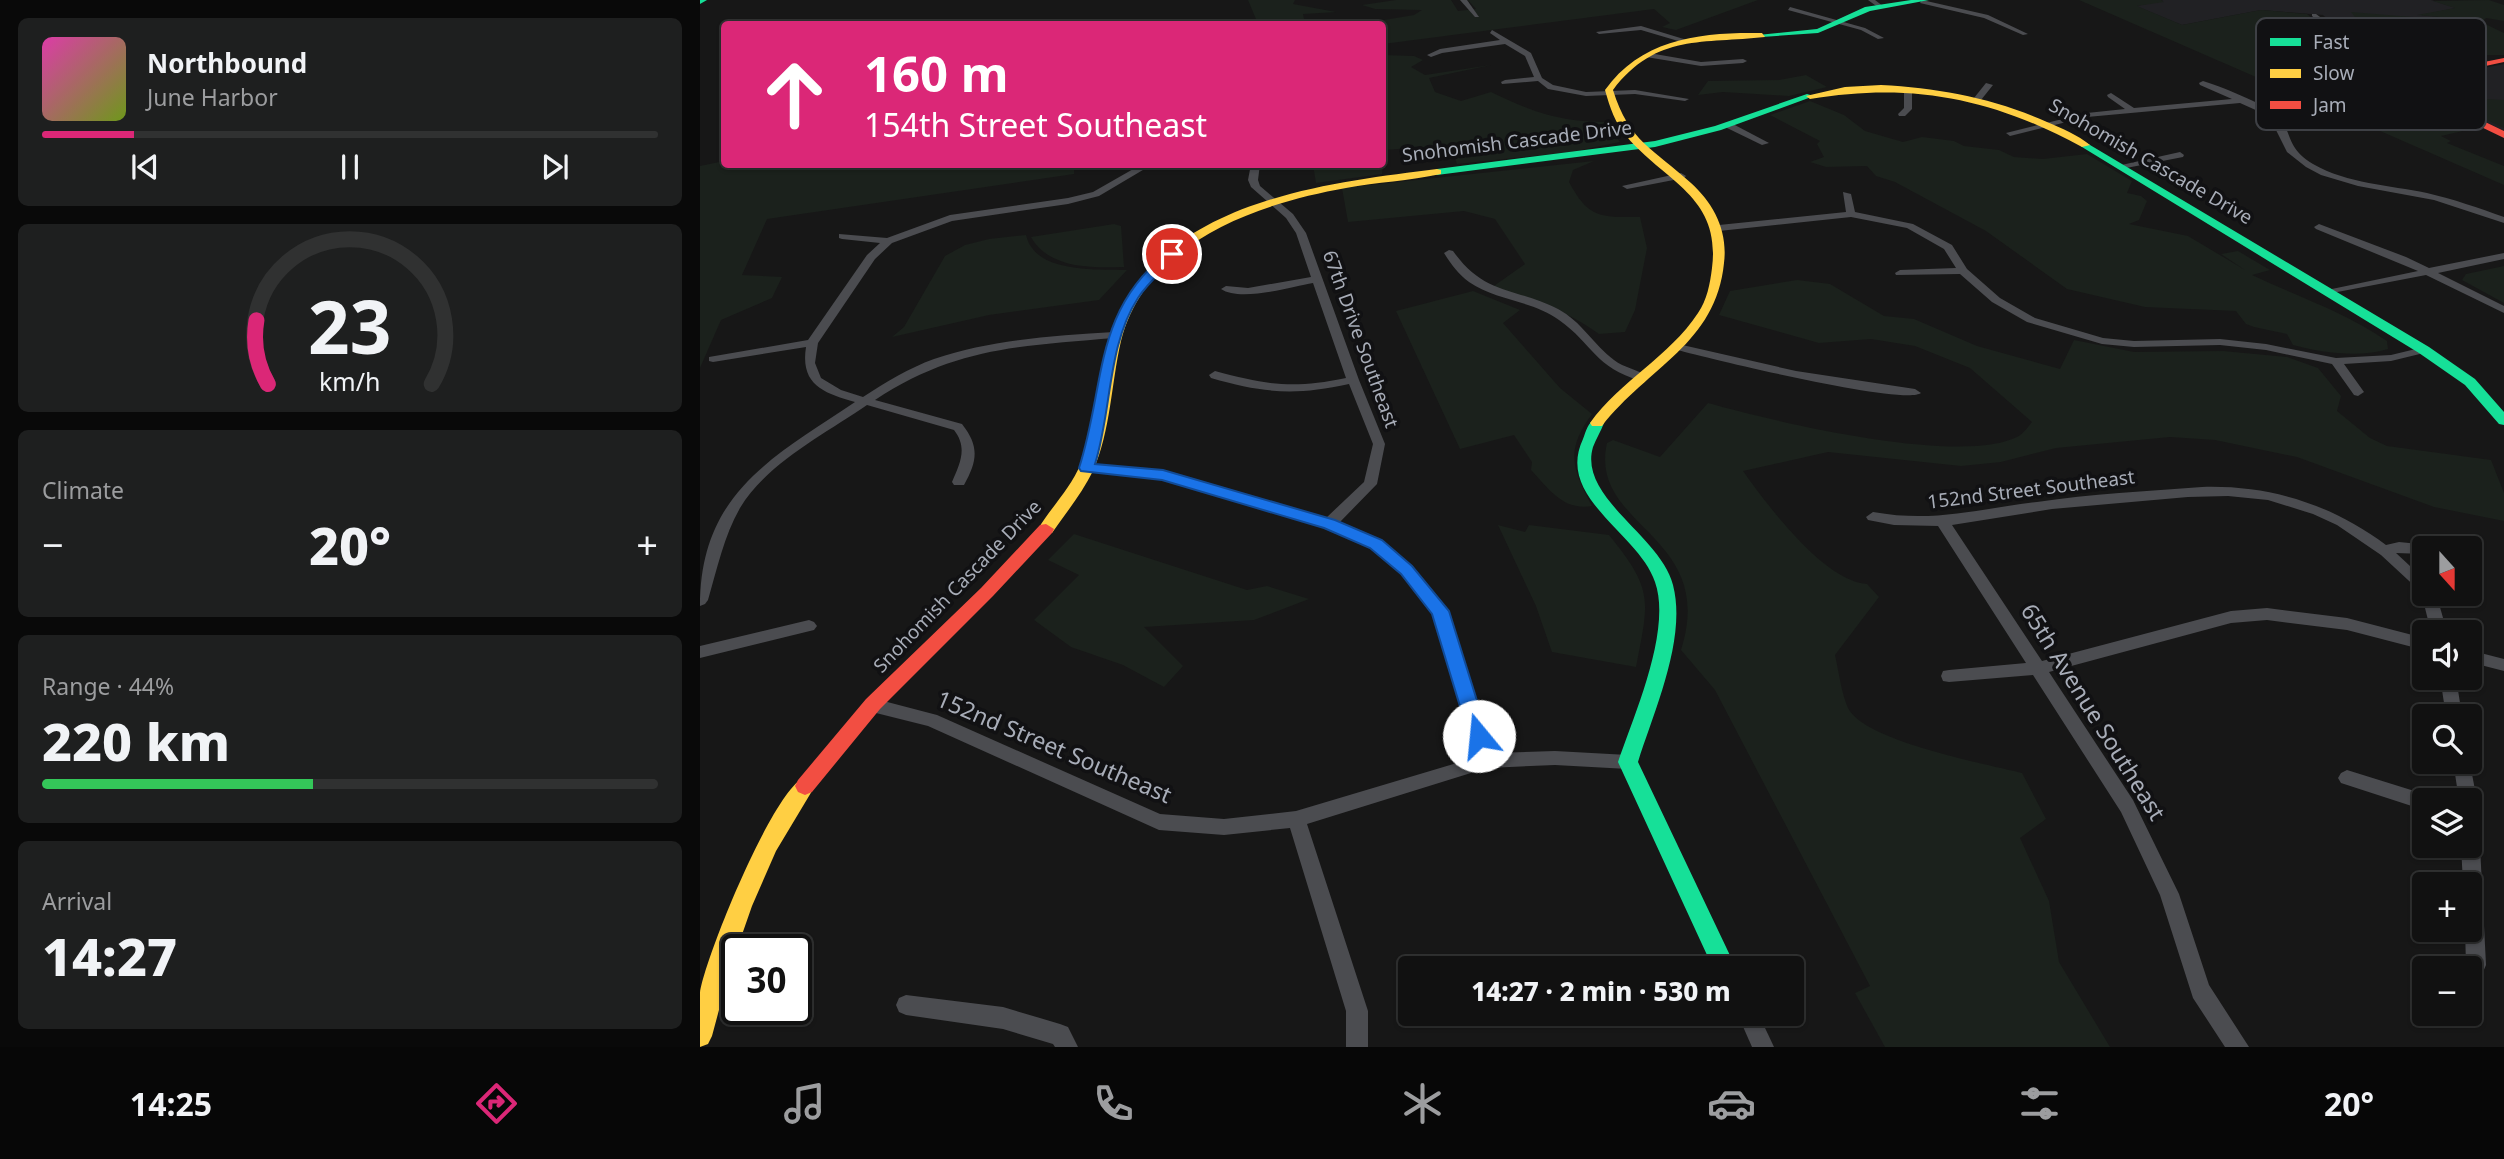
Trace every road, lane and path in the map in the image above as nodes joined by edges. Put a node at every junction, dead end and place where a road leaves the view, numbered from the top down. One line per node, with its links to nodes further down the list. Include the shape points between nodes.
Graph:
1 (1463, 0): 6 (street)
2 (1923, 1): 3 (street); 11 (street, via 1986,16)
3 (1876, 3): 8 (street)
4 (1790, 9): 8 (street)
5 (2314, 15): 7 (street)
6 (1477, 16)
7 (2318, 18)
8 (1842, 23): 12 (street); 13 (street, via 1812,33 1733,34)
9 (1492, 32): 14 (street)
10 (1599, 32): 13 (street, via 1641,28)
11 (2025, 34)
12 (1880, 38)
13 (1685, 41): 16 (street)
14 (1503, 42): 15 (street); 20 (street, via 1528,55)
15 (1431, 55)
16 (1649, 55): 18 (street, via 1701,64); 25 (street, via 1620,72)
17 (2504, 60): 19 (street)
18 (1743, 61)
19 (2486, 64)
20 (1539, 79): 21 (street); 25 (street, via 1566,92)
21 (1505, 82)
22 (2203, 83): 29 (street)
23 (1989, 85): 27 (street)
24 (1908, 89): 27 (street, Snohomish Cascade Drive); 32 (street, via 1908,109); 34 (street, Snohomish Cascade Drive, via 1817,94)
25 (1607, 93): 28 (street); 40 (street, via 1614,118)
26 (2111, 95): 31 (street)
27 (1978, 98): 33 (street, Snohomish Cascade Drive)
28 (1685, 99)
29 (2245, 100): 30 (street); 31 (street)
30 (2256, 105)
31 (2132, 110): 33 (street)
32 (1902, 114)
33 (2050, 124): 37 (street); 42 (street, Snohomish Cascade Drive)
34 (1728, 125): 39 (street); 40 (street, Snohomish Cascade Drive)
35 (2486, 126): 38 (street)
36 (2282, 130): 50 (street, via 2293,154 2326,172 2456,203)
37 (2010, 133)
38 (2504, 135)
39 (1765, 143)
40 (1645, 146): 45 (street); 48 (street, Snohomish Cascade Drive, via 1348,183)
41 (2180, 155): 42 (street)
42 (2121, 166): 62 (street, Snohomish Cascade Drive)
43 (1142, 168): 54 (street, via 1096,194 950,218)
44 (1256, 168): 48 (street, 67th Drive Southeast, via 1256,187)
45 (1681, 176): 46 (street); 52 (street, via 1703,200)
46 (1627, 186)
47 (1846, 194): 49 (street)
48 (1269, 201): 60 (street, 67th Drive Southeast, via 1290,216 1301,233); 64 (street, Snohomish Cascade Drive, via 1188,242 1157,267 1132,298)
49 (1851, 214): 52 (street); 57 (street, via 1930,234 1948,247)
50 (2504, 220)
51 (2319, 227): 58 (street)
52 (1719, 228): 66 (street, via 1720,270 1711,306)
53 (842, 236): 54 (street)
54 (888, 241): 65 (street, via 871,257)
55 (1449, 253): 71 (street, via 1473,283 1556,313 1579,329 1612,364)
56 (2504, 256): 58 (street)
57 (1963, 271): 59 (street); 69 (street, via 1996,300 2031,320 2102,341 2220,342)
58 (2430, 272): 62 (street); 63 (street)
59 (1900, 273)
60 (1318, 279): 61 (street, via 1248,291); 72 (street, 67th Drive Southeast)
61 (1226, 289)
62 (2331, 292): 67 (street, Snohomish Cascade Drive)
63 (2504, 310)
64 (1114, 335): 75 (street, via 972,352 901,378); 77 (street, Snohomish Cascade Drive)
65 (812, 343): 68 (street); 75 (street, via 809,363 816,380)
66 (1678, 347): 71 (street); 74 (street, via 1811,380)
67 (2424, 350): 69 (street, via 2391,358); 76 (street, Snohomish Cascade Drive, via 2470,382)
68 (713, 359)
69 (2336, 361): 73 (street)
70 (1215, 375): 72 (street, via 1286,391)
71 (1641, 377): 95 (street, via 1594,427 1583,455 1585,479 1614,520 1647,552 1665,583 1667,627)
72 (1353, 380): 80 (street, 67th Drive Southeast, via 1379,444 1376,463 1370,484)
73 (2358, 392)
74 (1915, 393)
75 (864, 401): 78 (street, via 958,427 968,439 970,451); 85 (street, via 771,464 744,492 727,519)
76 (2504, 421)
77 (1087, 468): 80 (street, via 1163,475); 93 (street, Snohomish Cascade Drive, via 1043,531)
78 (959, 482)
79 (1873, 517): 81 (street, 152nd Street Southeast, via 1898,523)
80 (1329, 524): 94 (street, via 1376,544 1406,570 1440,611)
81 (1944, 524): 83 (street, 152nd Street Southeast, via 2026,508 2240,491 2278,496 2322,512); 91 (street, 65th Avenue Southeast)
82 (2412, 548): 83 (street)
83 (2385, 550): 84 (street, 152nd Street Southeast)
84 (2412, 570)
85 (700, 600)
86 (809, 626): 88 (street)
87 (2412, 641): 91 (street, via 2347,624 2267,614 2231,617)
88 (700, 652)
89 (2482, 659): 90 (street)
90 (2504, 665)
91 (2039, 668): 92 (street); 108 (street, 65th Avenue Southeast, via 2127,806 2169,894 2200,991)
92 (1949, 676)
93 (872, 705): 98 (street, 152nd Street Southeast, via 931,720 1159,822 1224,827); 104 (street, Snohomish Cascade Drive, via 801,792 759,860 720,955)
94 (1487, 761): 95 (street, 152nd Street Southeast); 98 (street, 152nd Street Southeast)
95 (1628, 762): 100 (street)
96 (2347, 778): 97 (street)
97 (2412, 798)
98 (1296, 819): 106 (street, via 1357,1011)
99 (2471, 858): 101 (street)
100 (1720, 956)
101 (2476, 956)
102 (906, 1005): 105 (street, via 1003,1018 1060,1035)
103 (1753, 1026): 107 (street)
104 (700, 1036)
105 (1067, 1047)
106 (1357, 1047)
107 (1763, 1047)
108 (2238, 1047)

